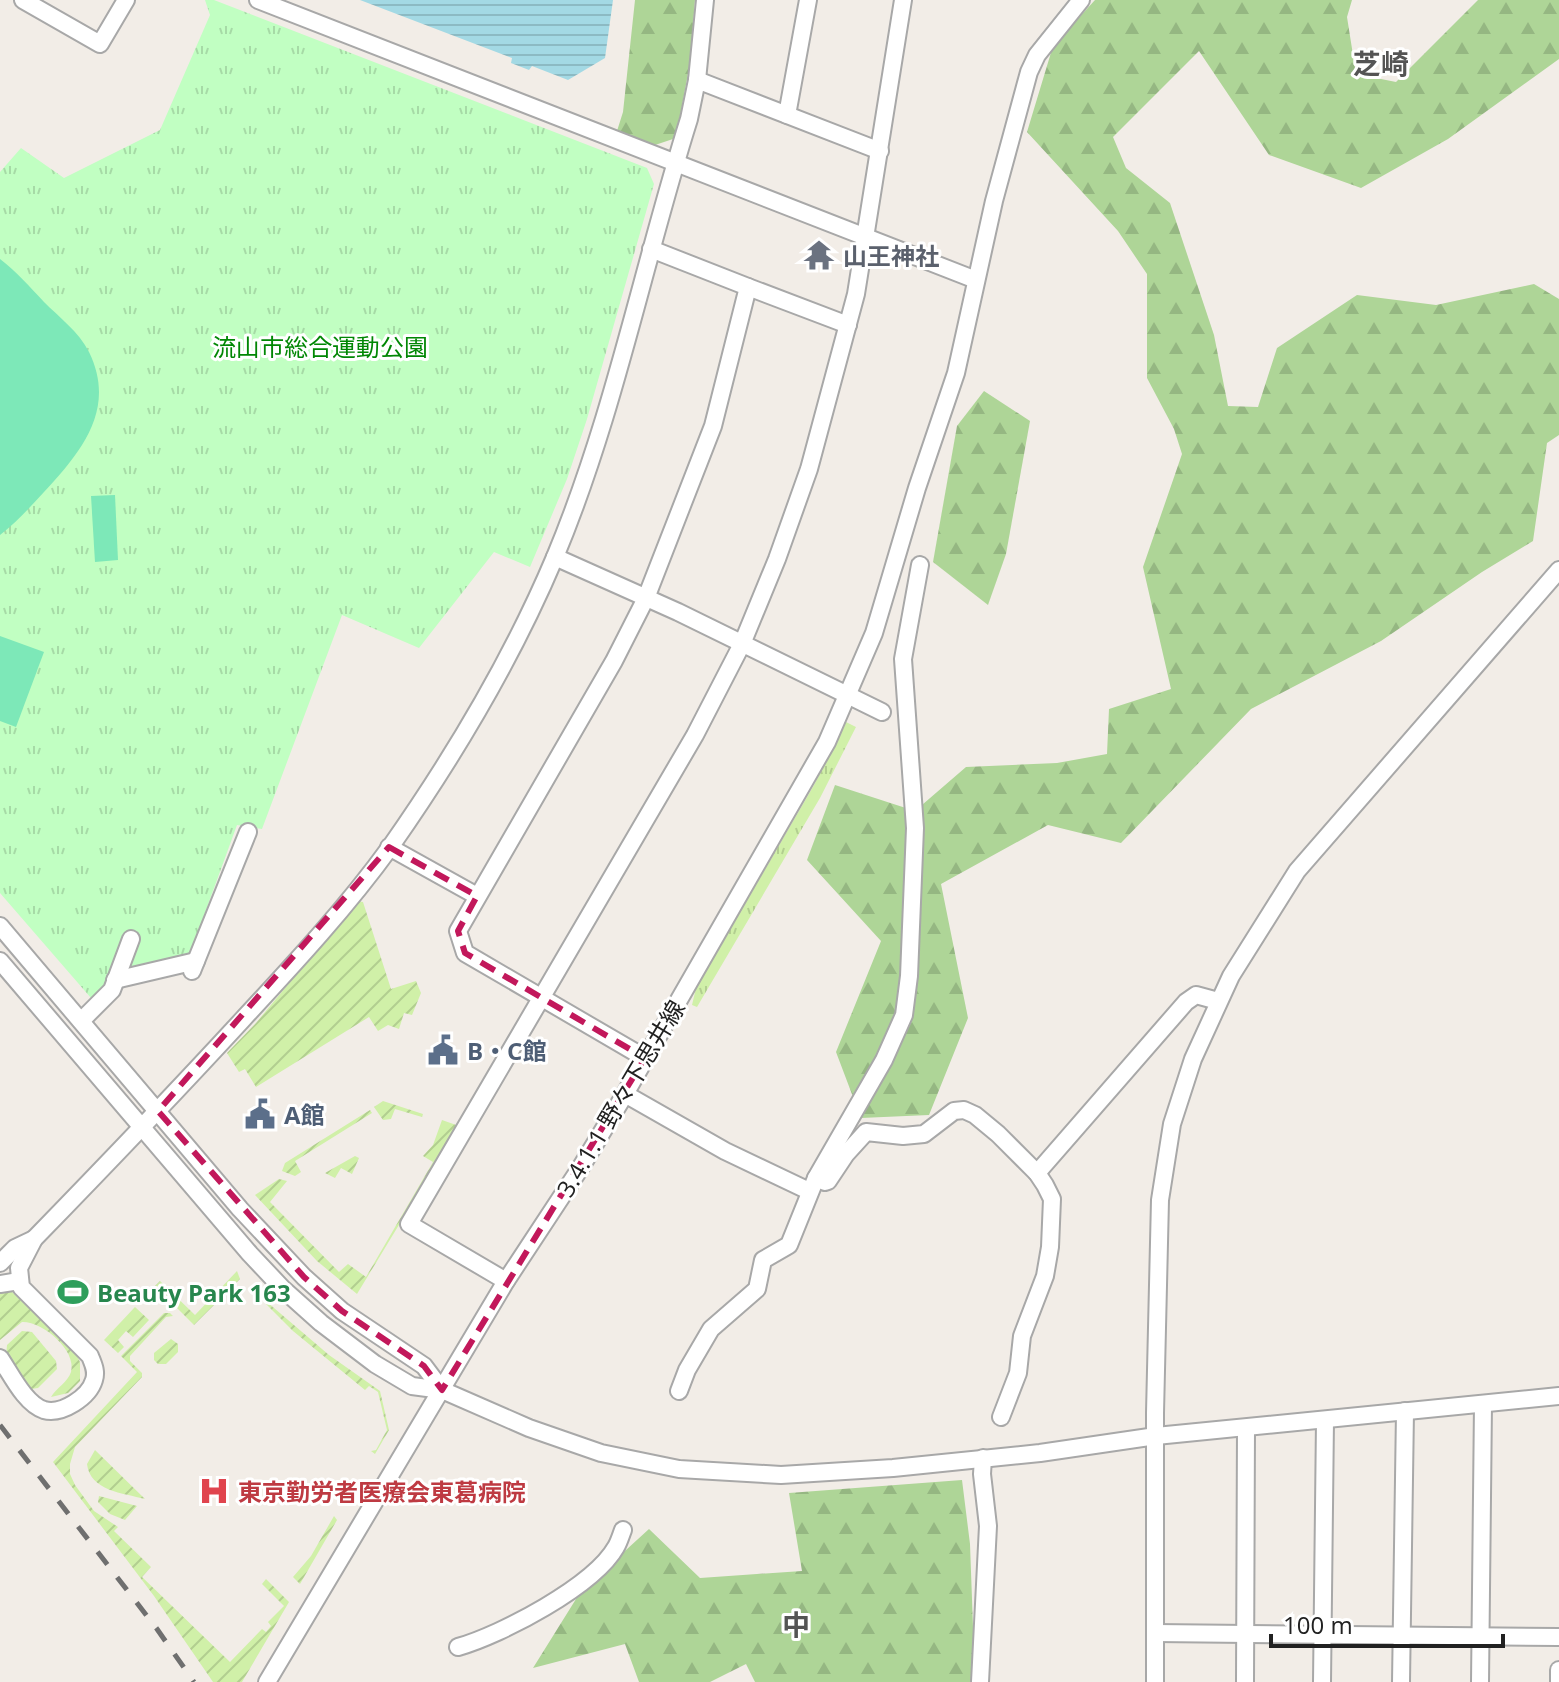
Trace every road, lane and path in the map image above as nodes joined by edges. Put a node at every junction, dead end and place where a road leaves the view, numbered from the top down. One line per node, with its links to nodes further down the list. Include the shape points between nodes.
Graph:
1 (23, 0): 2 (street, via 100,44)
2 (126, 0)
3 (258, 0): 11 (street)
4 (705, 0): 8 (street)
5 (808, 0): 9 (street)
6 (903, 0): 10 (street)
7 (1081, 0): 14 (street, 3.4.1.1 野々下思井線, via 1029,72)
8 (697, 80): 9 (street); 11 (street)
9 (787, 115): 10 (street)
10 (880, 151): 12 (street)
11 (675, 162): 12 (street); 13 (street)
12 (866, 236): 14 (street); 16 (street)
13 (651, 249): 15 (street); 17 (street, via 606,417)
14 (976, 280): 22 (street, 3.4.1.1 野々下思井線, via 956,373 874,633)
15 (748, 287): 16 (street); 20 (street, via 713,426)
16 (848, 325): 21 (street, via 809,469)
17 (555, 557): 20 (street); 25 (street, via 474,716)
18 (920, 565): 39 (street, via 903,659 915,828 908,995 895,1038)
19 (1559, 570): 32 (street, via 1297,871)
20 (646, 598): 21 (street); 26 (street)
21 (742, 644): 22 (street); 31 (street, via 653,811)
22 (848, 696): 23 (street); 34 (street, 3.4.1.1 野々下思井線, via 797,797)
23 (882, 712)
24 (248, 832): 30 (street, via 194,966)
25 (389, 847): 26 (street); 36 (street, via 282,978)
26 (477, 896): 31 (street, via 458,931 465,953)
27 (0, 926): 33 (street)
28 (131, 939): 30 (street)
29 (0, 961): 37 (street)
30 (115, 980): 33 (street, via 112,990)
31 (540, 998): 34 (street); 43 (street, via 409,1224)
32 (1218, 1001): 38 (street, via 1196,995 1186,1002); 54 (street, via 1179,1101 1166,1155 1157,1251)
33 (81, 1021): 36 (street)
34 (645, 1058): 35 (street, 3.4.1.1 野々下思井線)
35 (625, 1094): 39 (street, via 725,1151); 43 (street, 3.4.1.1 野々下思井線)
36 (158, 1111): 37 (street); 46 (street, via 304,1277 342,1311 424,1366)
37 (141, 1128): 40 (street); 46 (street, via 250,1254 321,1323 412,1386)
38 (1037, 1173): 39 (street, via 998,1134 964,1110 954,1111 924,1134 866,1132 828,1181); 51 (street, via 1052,1199 1050,1247 1022,1336 1018,1373)
39 (813, 1185): 47 (street, via 789,1245 763,1260 757,1289 711,1329)
40 (34, 1239): 41 (street); 42 (street, via 19,1268)
41 (0, 1263)
42 (19, 1281): 44 (street); 45 (street, via 25,1294 90,1356 95,1378 67,1408 45,1410 30,1401)
43 (506, 1281): 46 (street, 3.4.1.1 野々下思井線)
44 (0, 1284)
45 (0, 1358)
46 (442, 1390): 55 (street, via 563,1441 679,1469 781,1475); 65 (street, 3.4.1.1 野々下思井線)
47 (679, 1391)
48 (1559, 1396): 49 (street)
49 (1483, 1404): 50 (street); 61 (street)
50 (1405, 1411): 52 (street); 60 (street)
51 (1001, 1417)
52 (1325, 1420): 53 (street); 59 (street)
53 (1246, 1428): 54 (street); 58 (street)
54 (1156, 1436): 55 (street); 57 (street)
55 (983, 1458): 66 (street, via 988,1526)
56 (623, 1530): 63 (street, via 616,1549 594,1574 515,1624)
57 (1155, 1633): 58 (street); 67 (street)
58 (1246, 1634): 59 (street); 68 (street)
59 (1323, 1634): 60 (street); 69 (street)
60 (1401, 1635): 61 (street); 70 (street)
61 (1481, 1636): 62 (street); 71 (street)
62 (1559, 1637)
63 (458, 1647)
64 (1559, 1670): 72 (street)
65 (267, 1682)
66 (980, 1682)
67 (1155, 1682)
68 (1245, 1682)
69 (1322, 1682)
70 (1401, 1682)
71 (1480, 1682)
72 (1559, 1682)

